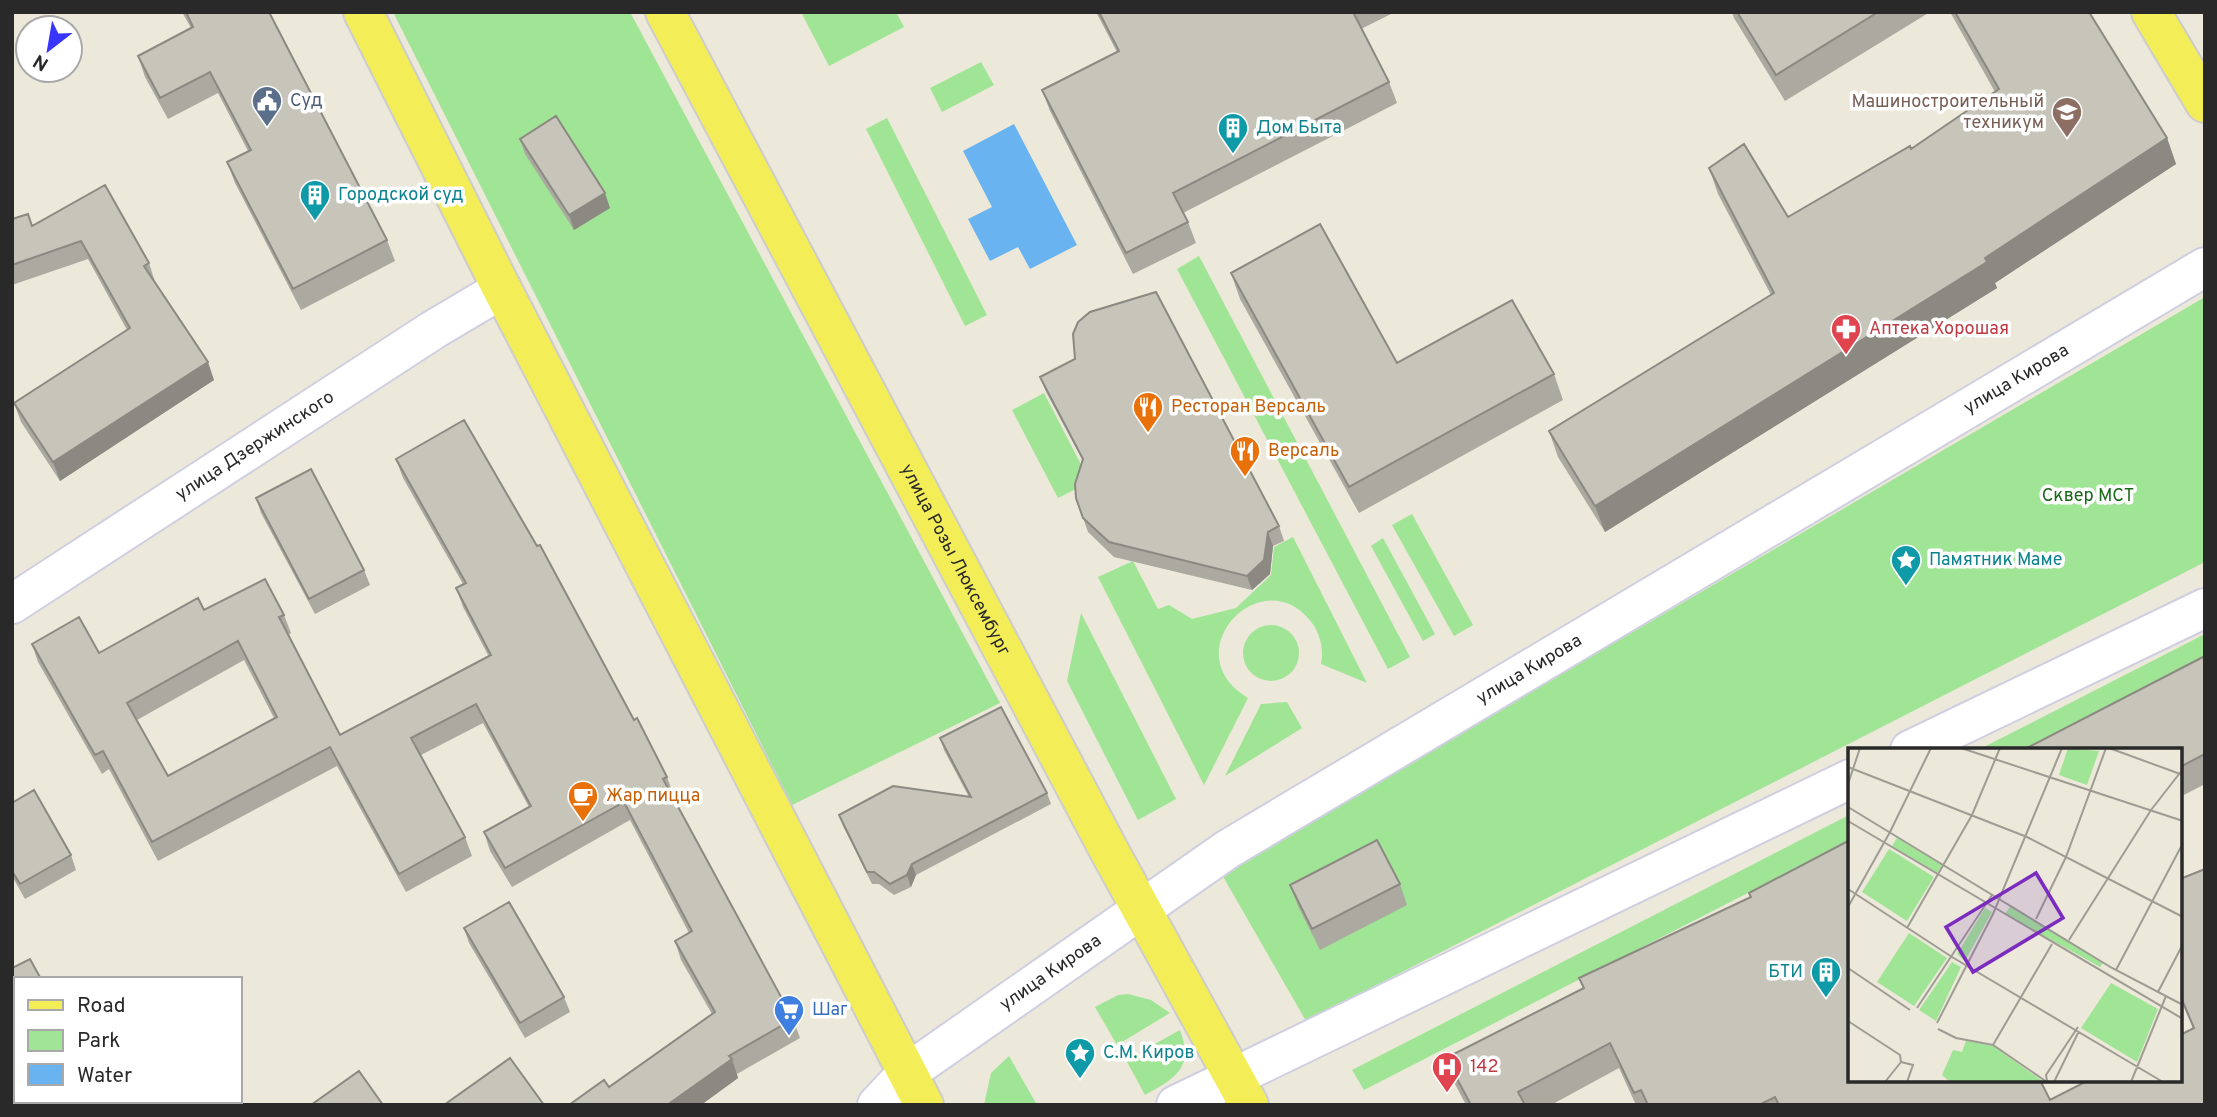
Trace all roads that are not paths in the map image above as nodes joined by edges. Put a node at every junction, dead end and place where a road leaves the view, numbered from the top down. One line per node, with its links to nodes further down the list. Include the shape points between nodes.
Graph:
1 (363, 12): 6 (main road)
2 (665, 12): 11 (main road, улица Розы Люксембург)
3 (2151, 12): 4 (main road)
4 (2205, 103)
5 (2205, 267): 11 (street, улица Кирова, via 1228,849)
6 (502, 289): 7 (street, улица Дзержинского); 12 (main road)
7 (12, 604)
8 (2205, 608): 9 (street)
9 (1914, 748)
10 (1848, 780): 13 (street)
11 (1141, 909): 12 (street, улица Кирова); 13 (main road, улица Розы Люксембург)
12 (916, 1089): 14 (street, улица Кирова)
13 (1241, 1090): 15 (street)
14 (877, 1105)
15 (1177, 1105)

